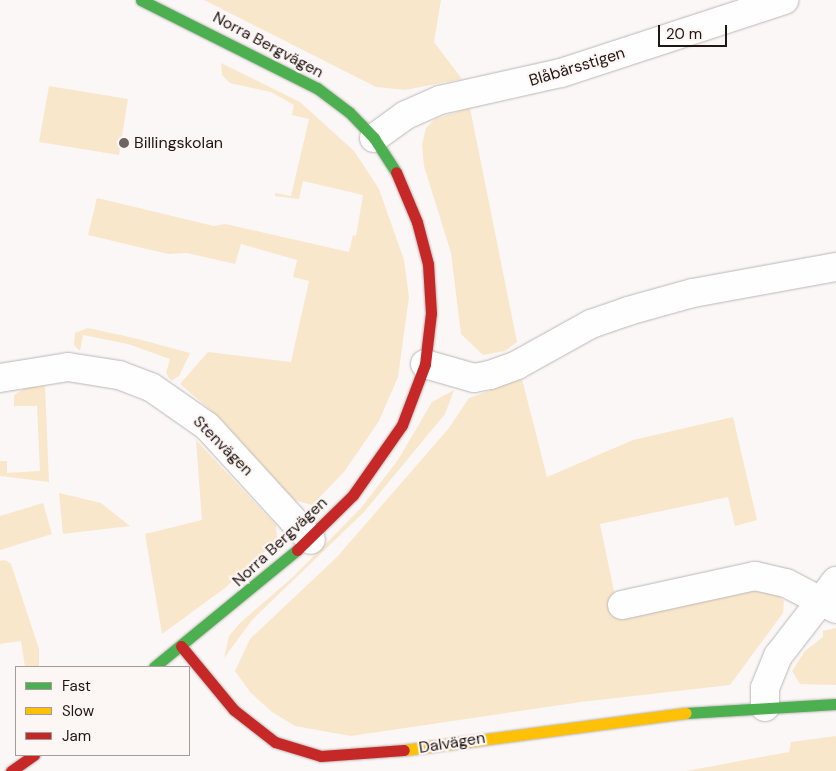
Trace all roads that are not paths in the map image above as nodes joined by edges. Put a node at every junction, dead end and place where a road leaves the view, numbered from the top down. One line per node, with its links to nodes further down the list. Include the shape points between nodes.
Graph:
1 (142, 0): 3 (street, Norra Bergvägen, via 317,88 349,112)
2 (784, 0): 3 (street, Blåbärsstigen, via 561,73 440,100 406,115)
3 (374, 138): 5 (street, Norra Bergvägen, via 407,193 428,264 431,313)
4 (836, 267): 5 (street, via 693,294 628,311 592,324 517,365 474,378)
5 (425, 364): 7 (street, Norra Bergvägen, via 402,425 384,454)
6 (0, 378): 7 (street, Stenvägen, via 68,367 119,375 151,387 207,426)
7 (311, 540): 11 (street, Norra Bergvägen)
8 (836, 581): 10 (street)
9 (622, 604): 10 (street, via 755,576 786,583)
10 (828, 606): 14 (street, via 778,656 765,688)
11 (181, 646): 12 (street, Norra Bergvägen); 14 (street, Dalvägen, via 206,681 234,710 275,742 321,756 378,754 553,726)
12 (155, 666)
13 (836, 704): 14 (street, Dalvägen)
14 (766, 707)
15 (33, 756): 16 (street)
16 (11, 771)

